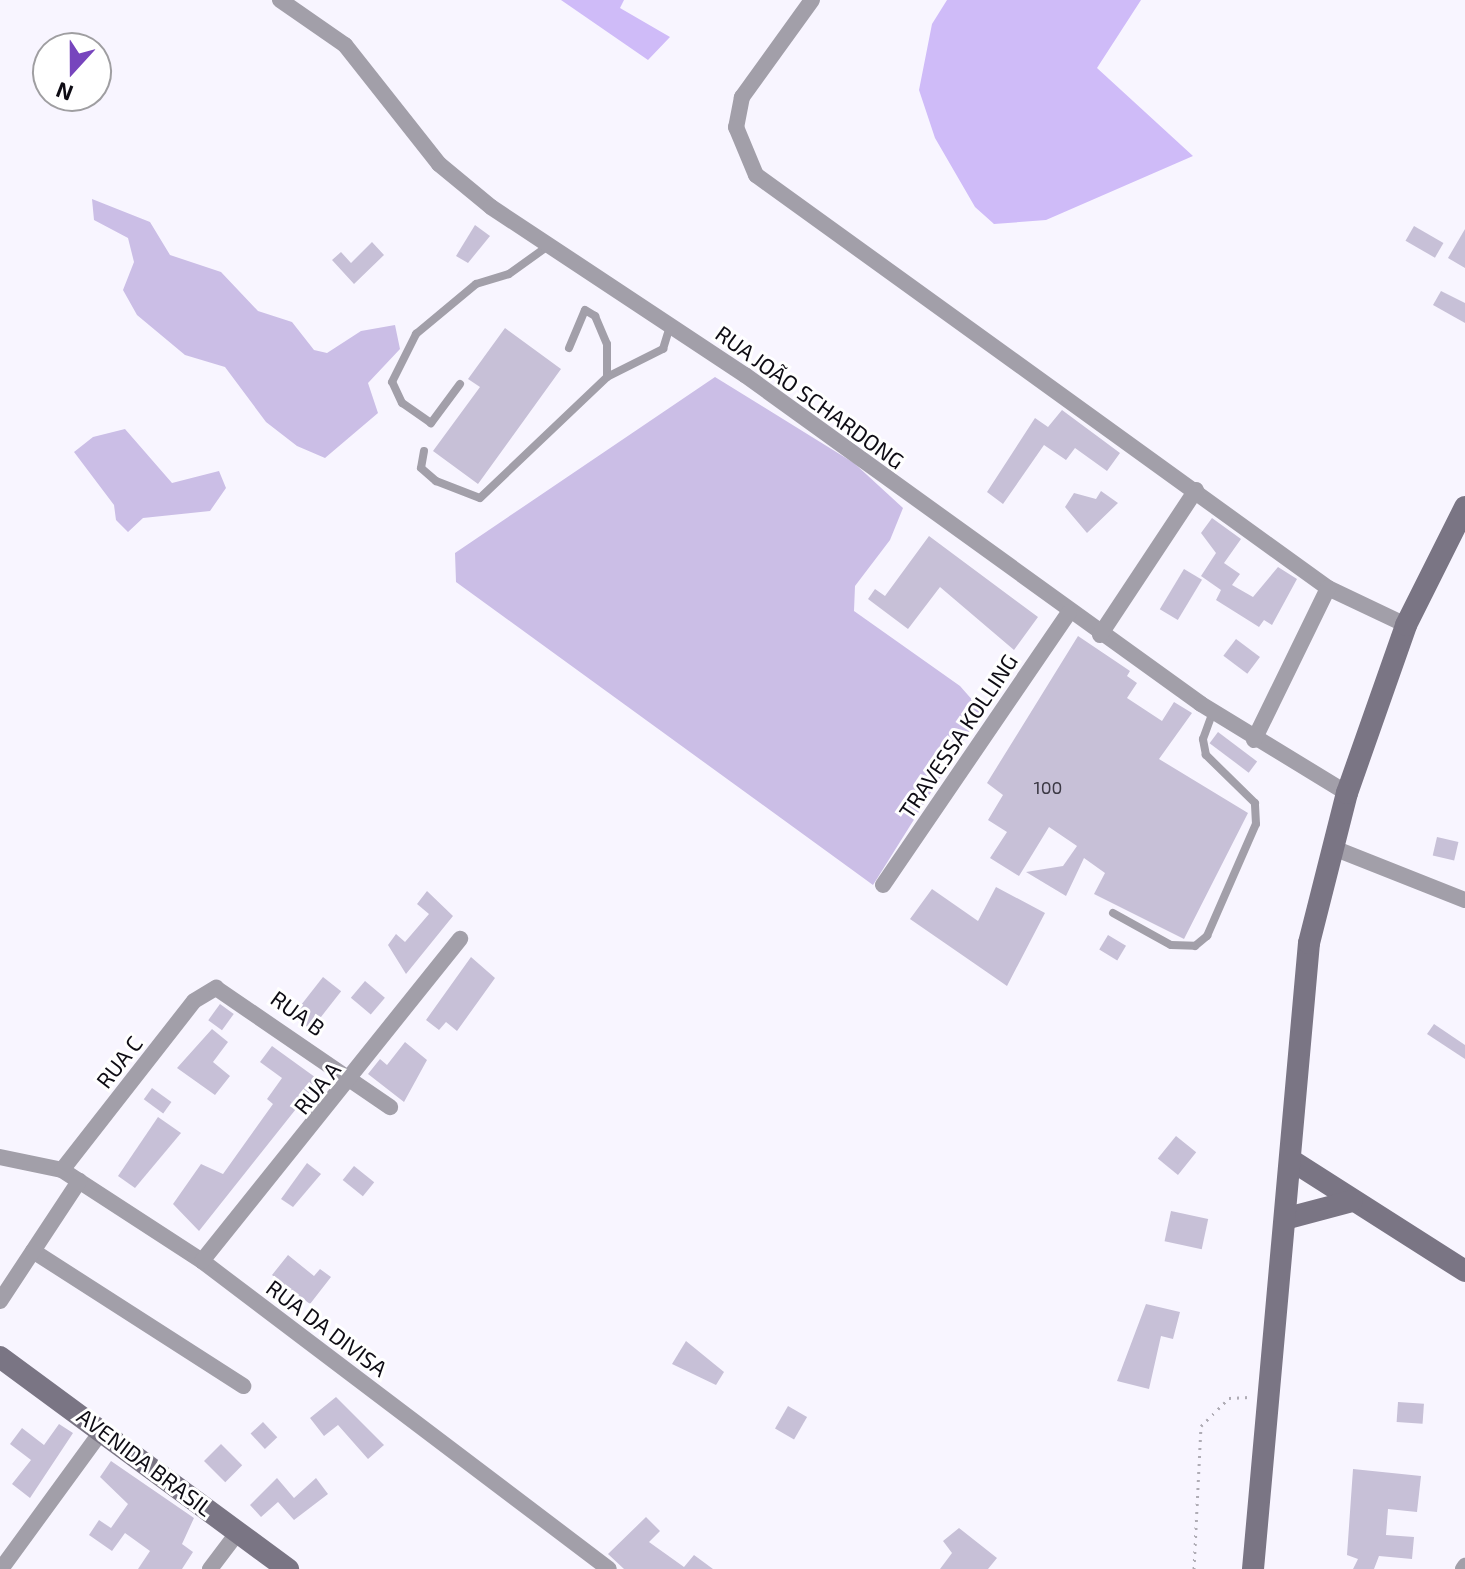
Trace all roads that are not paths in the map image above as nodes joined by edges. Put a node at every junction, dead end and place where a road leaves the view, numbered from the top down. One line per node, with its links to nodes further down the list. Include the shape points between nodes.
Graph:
1 (280, 0): 3 (street, RUA JOÃO SCHARDONG, via 345,45 439,164)
2 (812, 0): 9 (street, via 742,97 736,127 756,175)
3 (549, 246): 4 (street, RUA JOÃO SCHARDONG); 7 (lane, via 509,274 476,284 416,334 392,382 402,403 431,423)
4 (670, 326): 6 (lane, via 663,349); 12 (street, RUA JOÃO SCHARDONG)
5 (569, 348): 6 (lane, via 585,310 595,316 607,344)
6 (607, 377): 8 (lane, via 480,498 436,481 421,468)
7 (460, 384)
8 (424, 451)
9 (1196, 490): 11 (street); 14 (street)
10 (1465, 507): 13 (main road)
11 (1328, 588): 13 (street); 16 (street)
12 (1069, 612): 14 (street, RUA JOÃO SCHARDONG); 19 (street, TRAVESSA KOLLING)
13 (1406, 625): 17 (main road)
14 (1100, 635): 15 (street, RUA JOÃO SCHARDONG)
15 (1213, 712): 16 (street, RUA JOÃO SCHARDONG); 21 (lane, via 1203,739 1206,755 1255,803 1256,824 1207,936 1195,946 1171,945)
16 (1254, 740): 17 (street, RUA JOÃO SCHARDONG)
17 (1347, 793): 18 (main road)
18 (1331, 847): 20 (street); 27 (main road, via 1300,1024)
19 (883, 885)
20 (1465, 900)
21 (1113, 913)
22 (460, 939): 24 (street, RUA A)
23 (216, 988): 24 (street, RUA B); 28 (street, RUA C, via 194,1001)
24 (353, 1080): 25 (street, RUA B); 33 (street, RUA A)
25 (390, 1107)
26 (0, 1157): 28 (street, RUA DA DIVISA)
27 (1294, 1162): 30 (main road); 31 (main road)
28 (62, 1170): 29 (street, RUA DA DIVISA)
29 (79, 1181): 32 (street); 33 (street, RUA DA DIVISA)
30 (1352, 1201): 31 (main road); 34 (main road)
31 (1288, 1218): 44 (main road)
32 (33, 1251): 35 (street); 37 (street)
33 (202, 1261): 43 (street, RUA DA DIVISA)
34 (1465, 1271)
35 (0, 1301)
36 (0, 1357): 38 (main road, AVENIDA BRASIL)
37 (243, 1386)
38 (103, 1429): 39 (main road, AVENIDA BRASIL); 40 (street)
39 (238, 1532): 41 (street); 42 (main road, AVENIDA BRASIL)
40 (1, 1569)
41 (210, 1569)
42 (288, 1569)
43 (609, 1569)
44 (1253, 1569)

